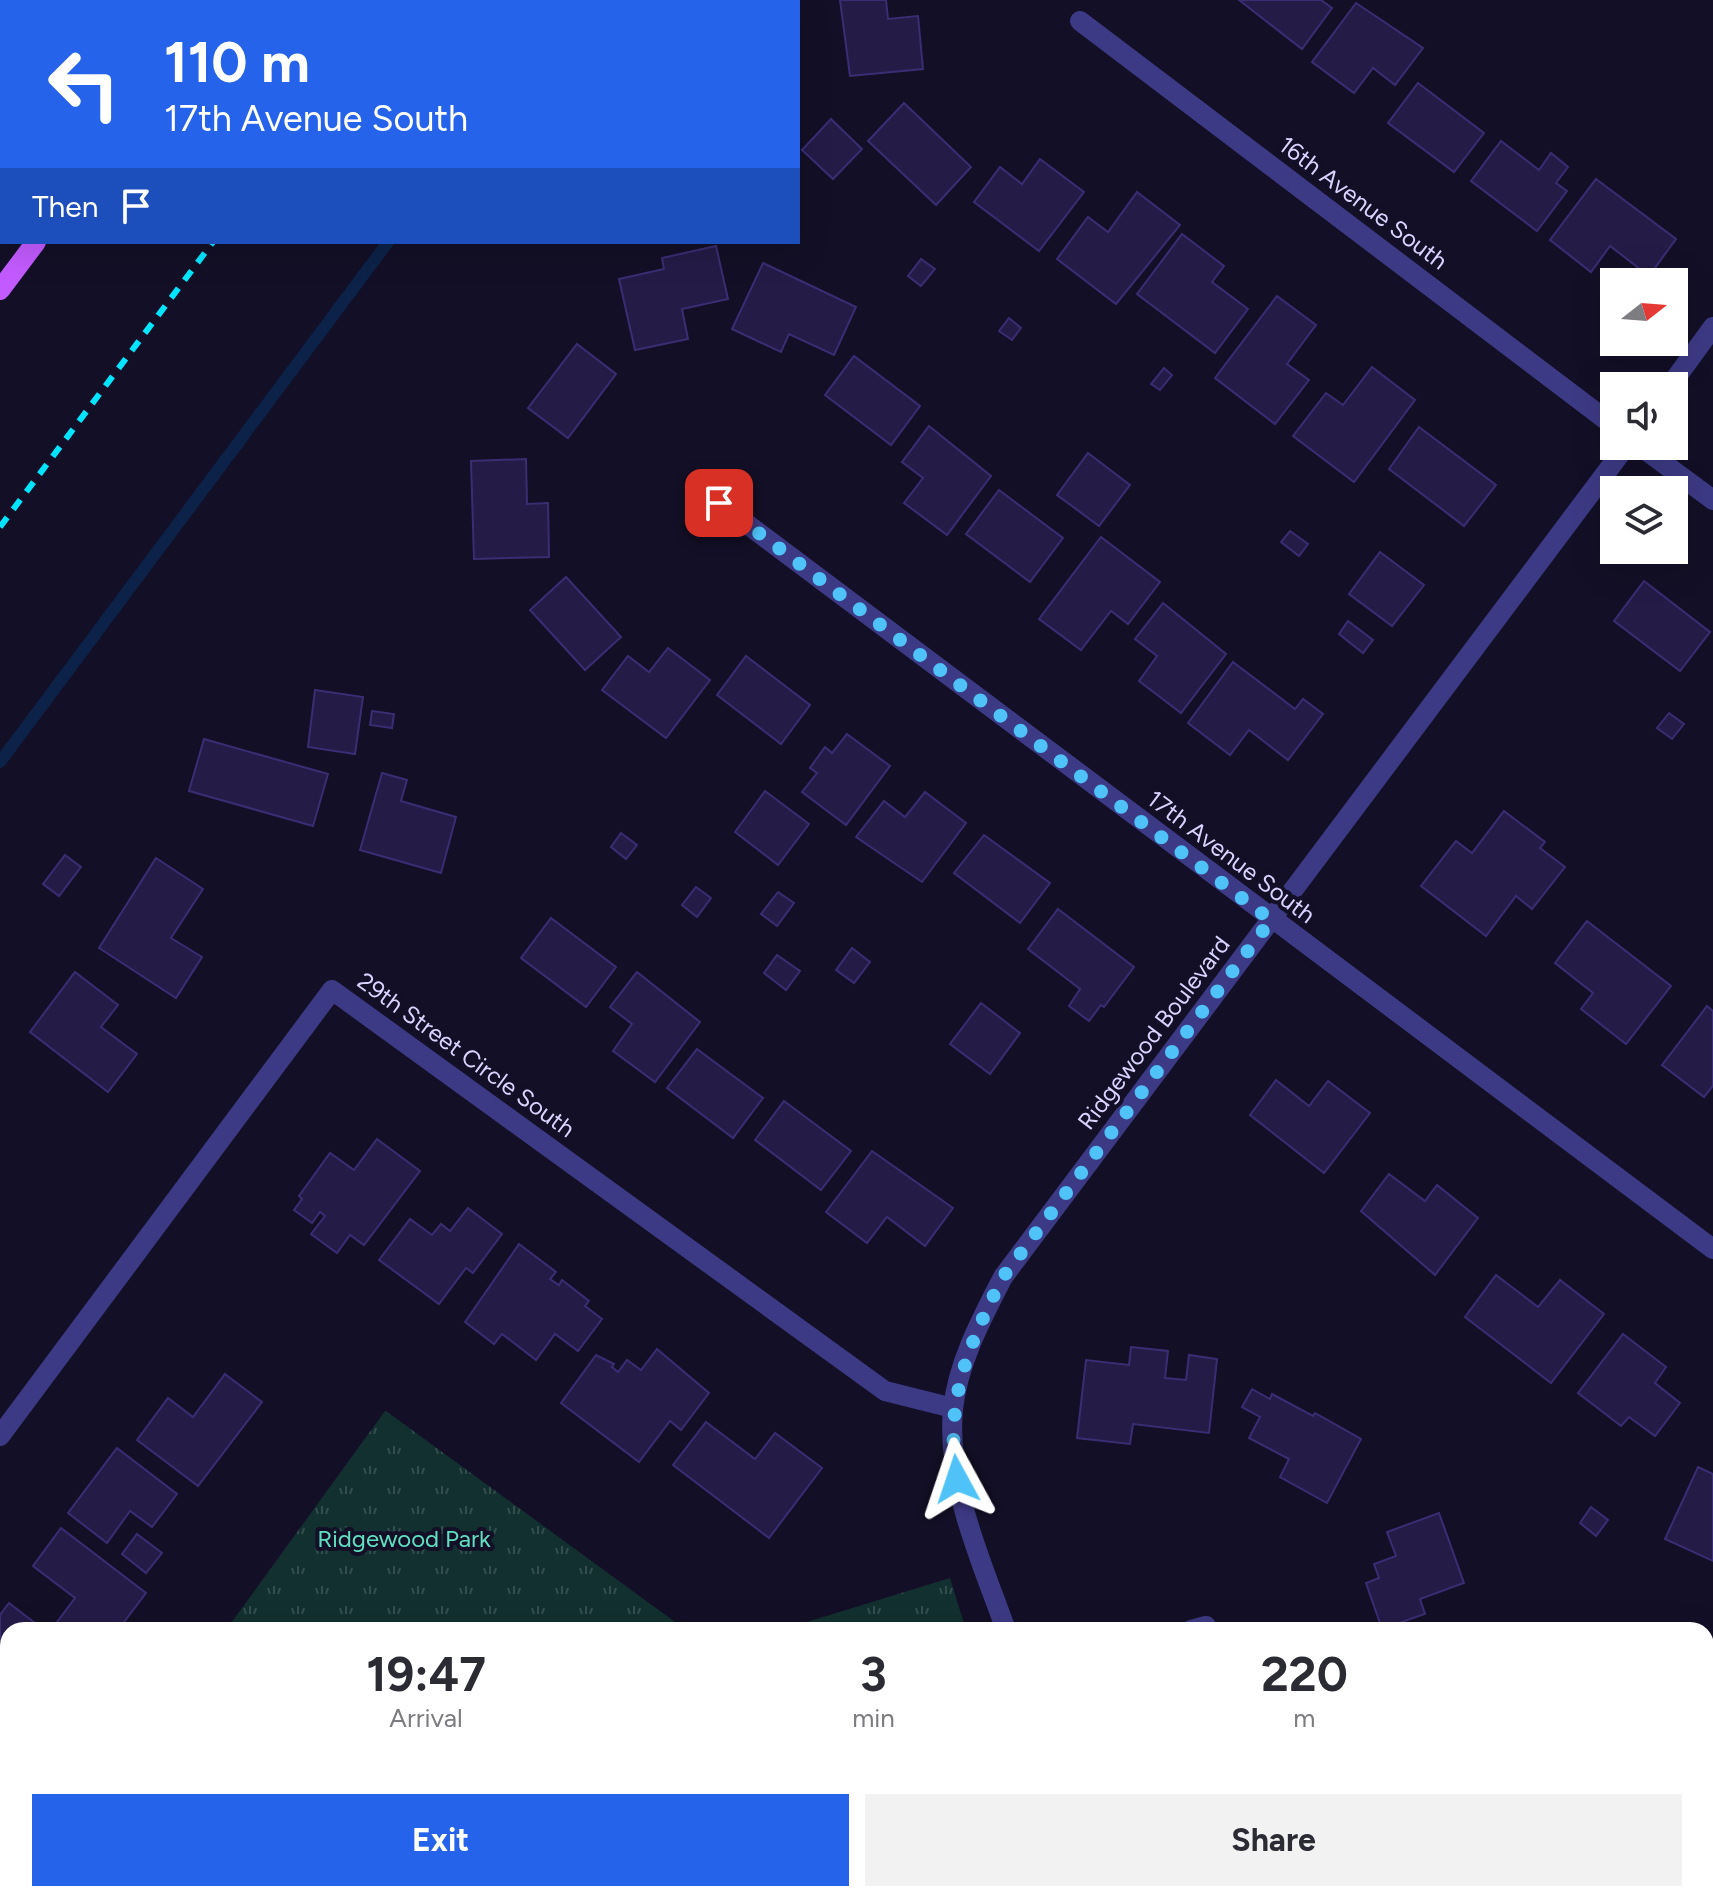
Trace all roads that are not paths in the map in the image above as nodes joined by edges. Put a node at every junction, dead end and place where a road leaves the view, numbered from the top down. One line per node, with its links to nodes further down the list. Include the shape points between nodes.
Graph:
1 (1080, 21): 6 (street, 16th Avenue South)
2 (34, 244): 3 (main road)
3 (0, 290)
4 (1713, 327): 5 (street)
5 (1680, 372)
6 (1600, 415)
7 (1616, 460): 11 (street, Ridgewood Boulevard)
8 (1659, 460): 9 (street)
9 (1713, 500)
10 (719, 503): 11 (street, 17th Avenue South)
11 (1271, 920): 12 (street, 17th Avenue South); 13 (street, Ridgewood Boulevard, via 1003,1277 972,1338)
12 (1713, 1249)
13 (953, 1408): 14 (street, 29th Street Circle South, via 885,1391 332,990); 15 (street, Ridgewood Boulevard, via 961,1499)
14 (0, 1436)
15 (1003, 1622)

